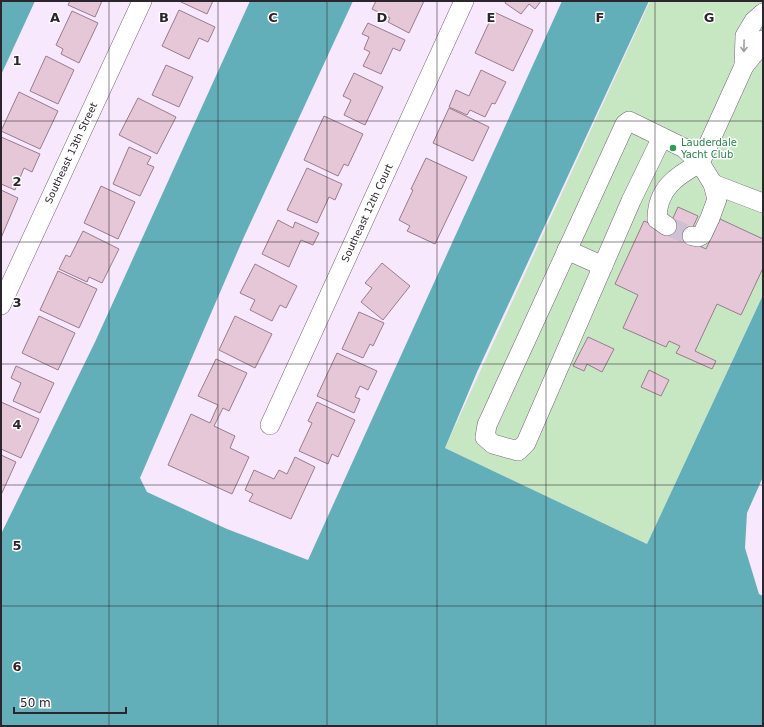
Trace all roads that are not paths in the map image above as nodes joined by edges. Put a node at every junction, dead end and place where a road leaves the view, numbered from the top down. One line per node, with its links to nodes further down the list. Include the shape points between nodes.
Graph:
1 (142, 1): 14 (street, Southeast 13th Street)
2 (464, 1): 15 (street, Southeast 12th Court)
3 (763, 13): 5 (street, one-way to 5, via 754,21 745,36)
4 (763, 40): 5 (street)
5 (744, 66): 7 (street)
6 (662, 137): 7 (street, via 684,148); 9 (street); 12 (street, via 629,121 625,124)
7 (700, 163): 8 (street); 9 (street, via 679,175 666,188 657,208 662,219)
8 (713, 184): 10 (street); 11 (street, via 717,199 710,218 702,235)
9 (630, 203): 13 (street)
10 (763, 203)
11 (692, 236)
12 (567, 250): 13 (street); 13 (street, via 487,425 485,437 493,444 518,451 526,444)
13 (602, 266)
14 (1, 305)
15 (270, 425)

